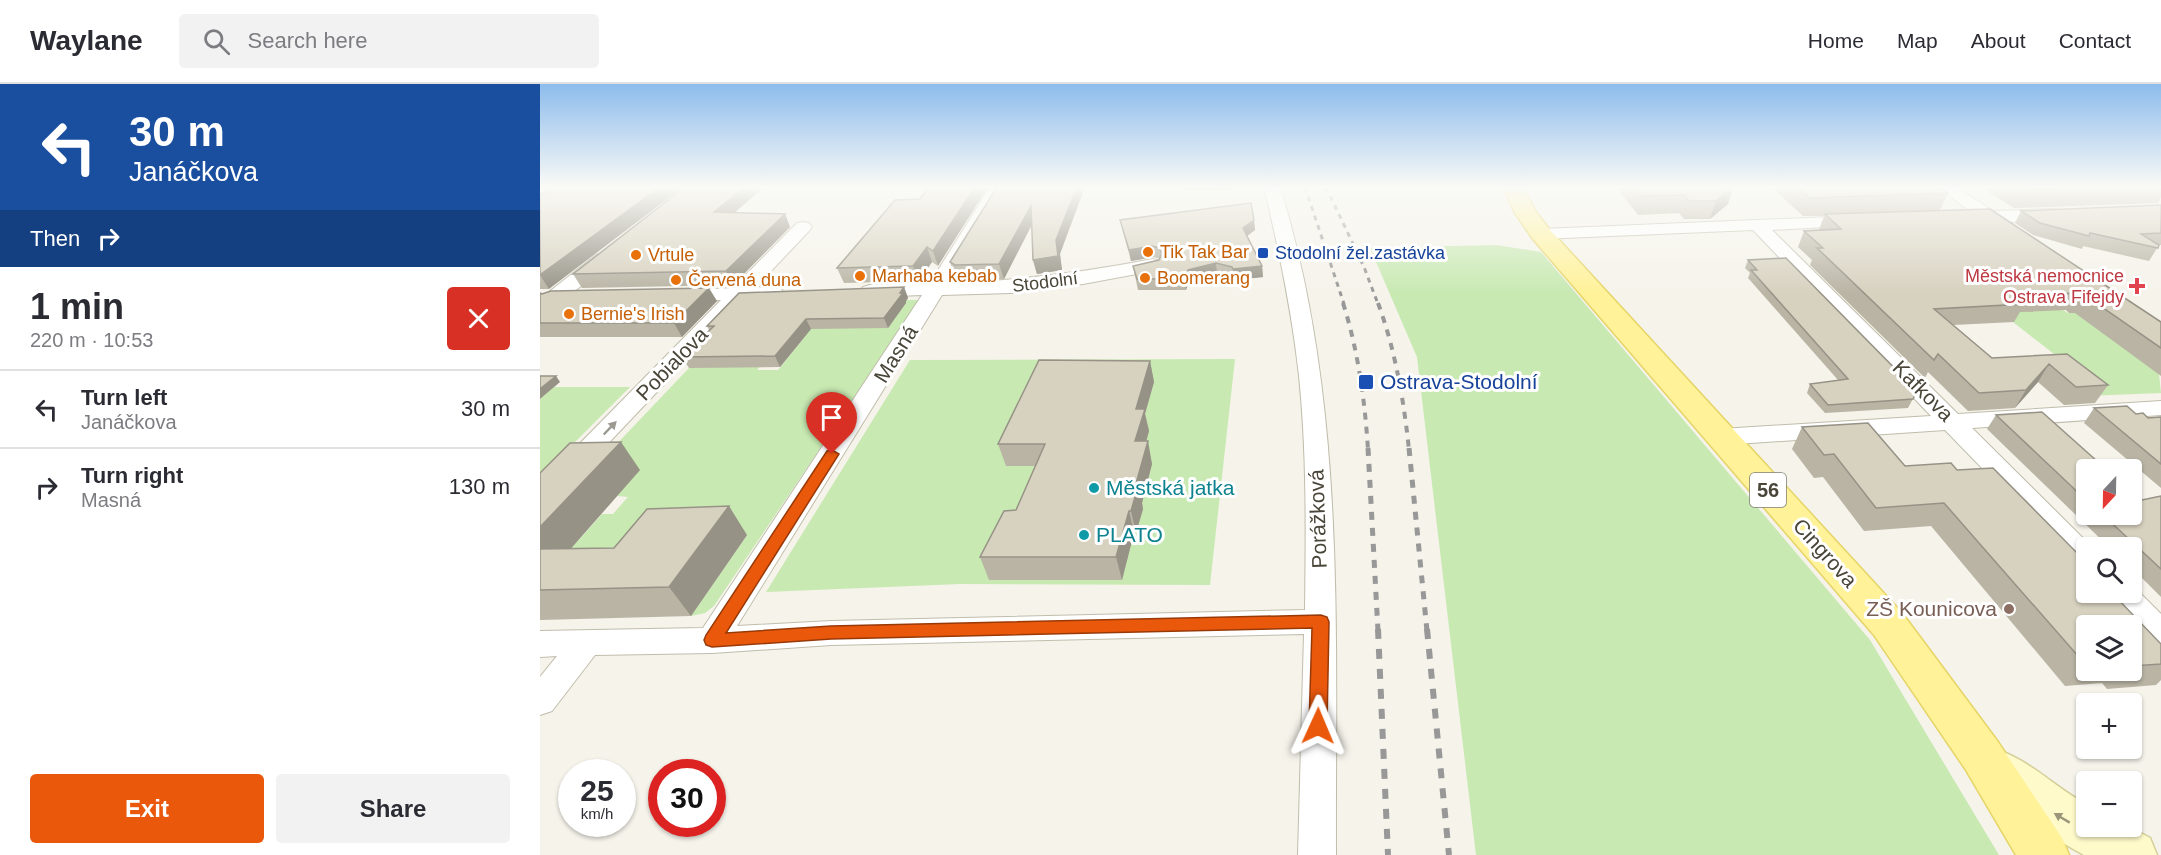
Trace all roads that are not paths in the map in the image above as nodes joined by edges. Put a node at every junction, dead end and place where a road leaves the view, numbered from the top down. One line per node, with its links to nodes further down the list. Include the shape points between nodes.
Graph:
1 (976, 223): 12 (street, Masná)
2 (1281, 223): 25 (street, Porážková, via 1296,285 1313,404)
3 (1533, 223): 9 (main road, Cingrova / 56)
4 (1817, 223): 6 (street)
5 (1999, 223): 8 (street)
6 (1758, 226): 9 (street); 20 (street, Kafkova)
7 (804, 227): 15 (street, Pobialova)
8 (2011, 231)
9 (1541, 234): 21 (main road, Cingrova / 56)
10 (619, 246): 18 (street)
11 (1153, 265): 12 (street, Stodolní, via 1032,285)
12 (936, 290): 14 (street, Stodolní); 27 (street, Masná)
13 (798, 292): 15 (street)
14 (855, 292)
15 (740, 294): 16 (street); 22 (street, Pobialova, one-way to 15)
16 (661, 295)
17 (583, 296): 18 (street)
18 (545, 301)
19 (2161, 408): 20 (street)
20 (1953, 422): 21 (street); 23 (street, Kafkova)
21 (1721, 437): 31 (main road, Cingrova / 56, via 1888,624)
22 (540, 500)
23 (2076, 548)
24 (2131, 603): 26 (street)
25 (1321, 622): 27 (street, via 831,633); 32 (street, Porážková)
26 (2161, 634)
27 (712, 640): 29 (street)
28 (540, 644): 29 (street)
29 (586, 644): 30 (street)
30 (540, 701)
31 (1982, 756): 33 (main road, Cingrova / 56); 34 (main road, one-way to 31, via 2050,810)
32 (1317, 855)
33 (2044, 855)
34 (2132, 855)

